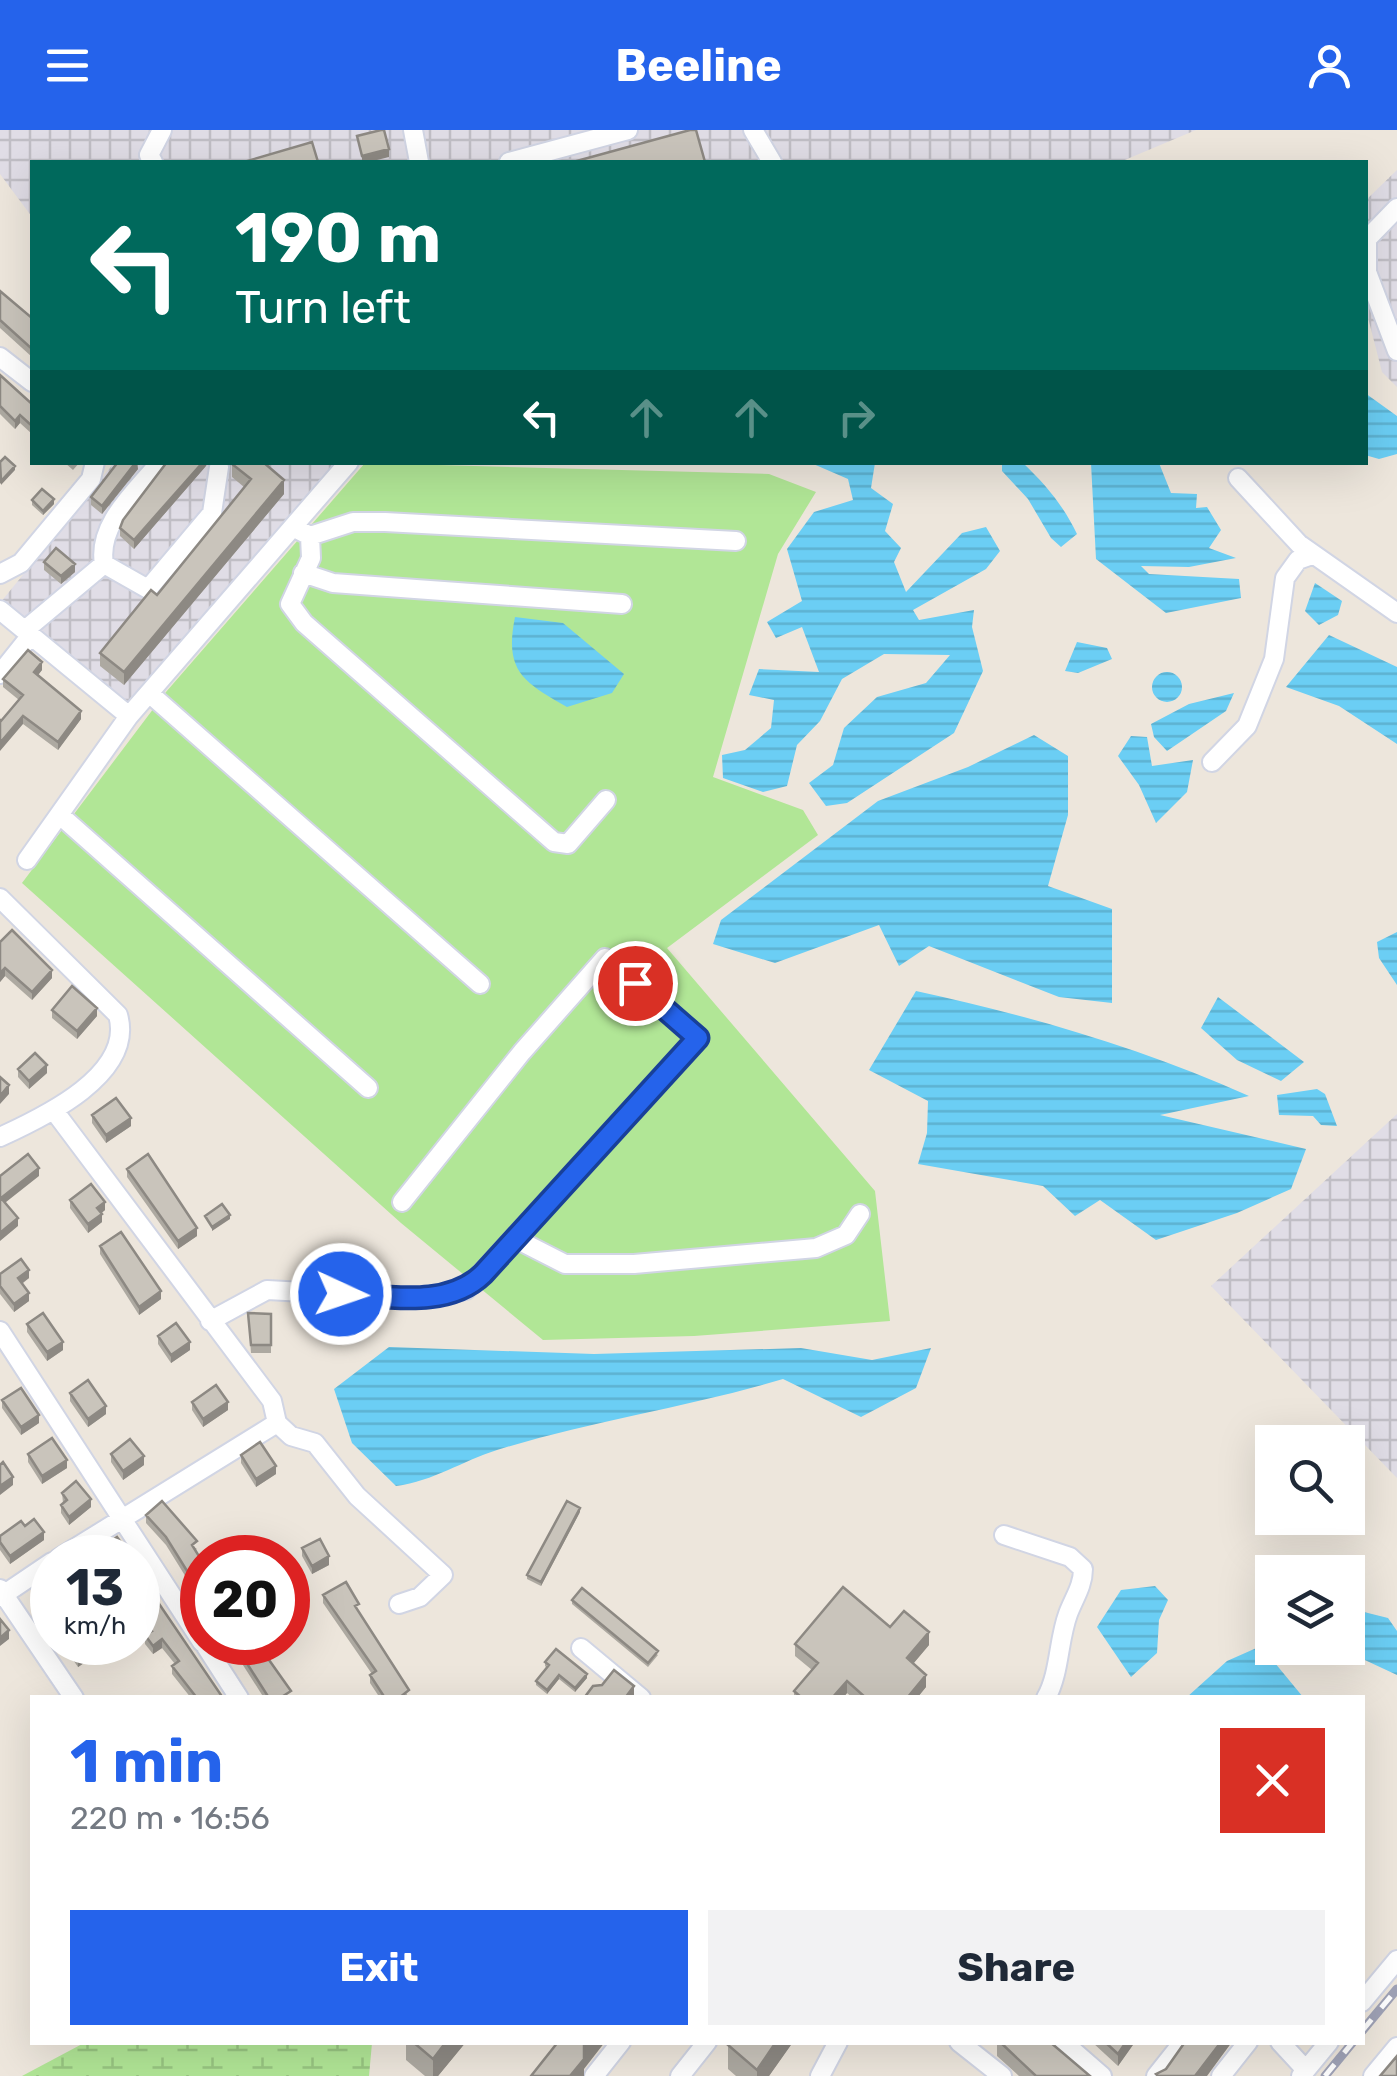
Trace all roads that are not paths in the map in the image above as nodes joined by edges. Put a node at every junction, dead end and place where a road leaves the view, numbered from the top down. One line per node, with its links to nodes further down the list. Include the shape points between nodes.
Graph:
1 (162, 130): 5 (street)
2 (413, 130): 6 (street)
3 (628, 130): 7 (street)
4 (753, 130): 8 (street)
5 (152, 160)
6 (419, 160)
7 (516, 160)
8 (771, 160)
9 (1393, 219): 10 (street)
10 (1368, 238)
11 (1368, 272): 12 (street)
12 (1397, 351)
13 (0, 357): 14 (street)
14 (30, 380)
15 (94, 465): 26 (street, via 91,479 21,563)
16 (158, 465): 24 (street, via 115,516 100,544)
17 (346, 465): 20 (street)
18 (219, 466): 24 (street, via 212,513 148,589)
19 (1238, 478): 23 (street)
20 (293, 527): 21 (street); 32 (street)
21 (310, 536): 22 (street, via 354,522 384,522); 25 (street, via 311,558)
22 (736, 541)
23 (1312, 554): 29 (street); 34 (street, via 1285,578 1274,660 1248,726)
24 (104, 564): 30 (street)
25 (303, 573): 27 (street, via 333,583); 35 (street, via 290,604 304,624 554,842 568,844)
26 (0, 574)
27 (622, 604)
28 (0, 610): 30 (street)
29 (1397, 614)
30 (28, 633): 31 (street); 33 (street)
31 (0, 674)
32 (149, 693): 33 (street); 39 (street)
33 (129, 716): 36 (street)
34 (1212, 762)
35 (606, 800)
36 (61, 816): 37 (street); 40 (street)
37 (27, 860)
38 (0, 898): 41 (street, via 118,1015 123,1032 110,1063)
39 (480, 984)
40 (368, 1088)
41 (55, 1112): 42 (street); 46 (street)
42 (0, 1137)
43 (402, 1202): 45 (street, via 605,958 698,1038)
44 (860, 1214): 45 (street, via 846,1235 816,1248 634,1264 565,1264)
45 (514, 1238): 46 (street, via 466,1290 415,1298 267,1290)
46 (210, 1321): 48 (street, via 272,1401)
47 (0, 1331): 49 (street)
48 (277, 1423): 49 (street); 54 (street, via 314,1443 357,1496 442,1575 420,1597)
49 (119, 1518): 50 (street); 55 (street)
50 (94, 1535)
51 (1004, 1535): 61 (street, via 1083,1569)
52 (30, 1575): 53 (street)
53 (1, 1593): 58 (street)
54 (399, 1604)
55 (180, 1608)
56 (581, 1648): 60 (street, via 608,1680)
57 (218, 1665): 59 (street)
58 (72, 1695)
59 (238, 1695)
60 (636, 1695)
61 (1048, 1695)
62 (1397, 1960): 63 (street)
63 (1365, 1998)
64 (619, 2045): 75 (street)
65 (836, 2045): 77 (street)
66 (963, 2045): 78 (street)
67 (1066, 2045): 79 (street)
68 (1181, 2045): 80 (street)
69 (1246, 2045): 81 (street)
70 (1282, 2045): 74 (street)
71 (1327, 2045): 74 (street)
72 (696, 2046): 76 (street)
73 (1397, 2048): 82 (street)
74 (1304, 2073)
75 (594, 2076)
76 (680, 2076)
77 (820, 2076)
78 (1002, 2076)
79 (1102, 2076)
80 (1156, 2076)
81 (1221, 2076)
82 (1373, 2076)

